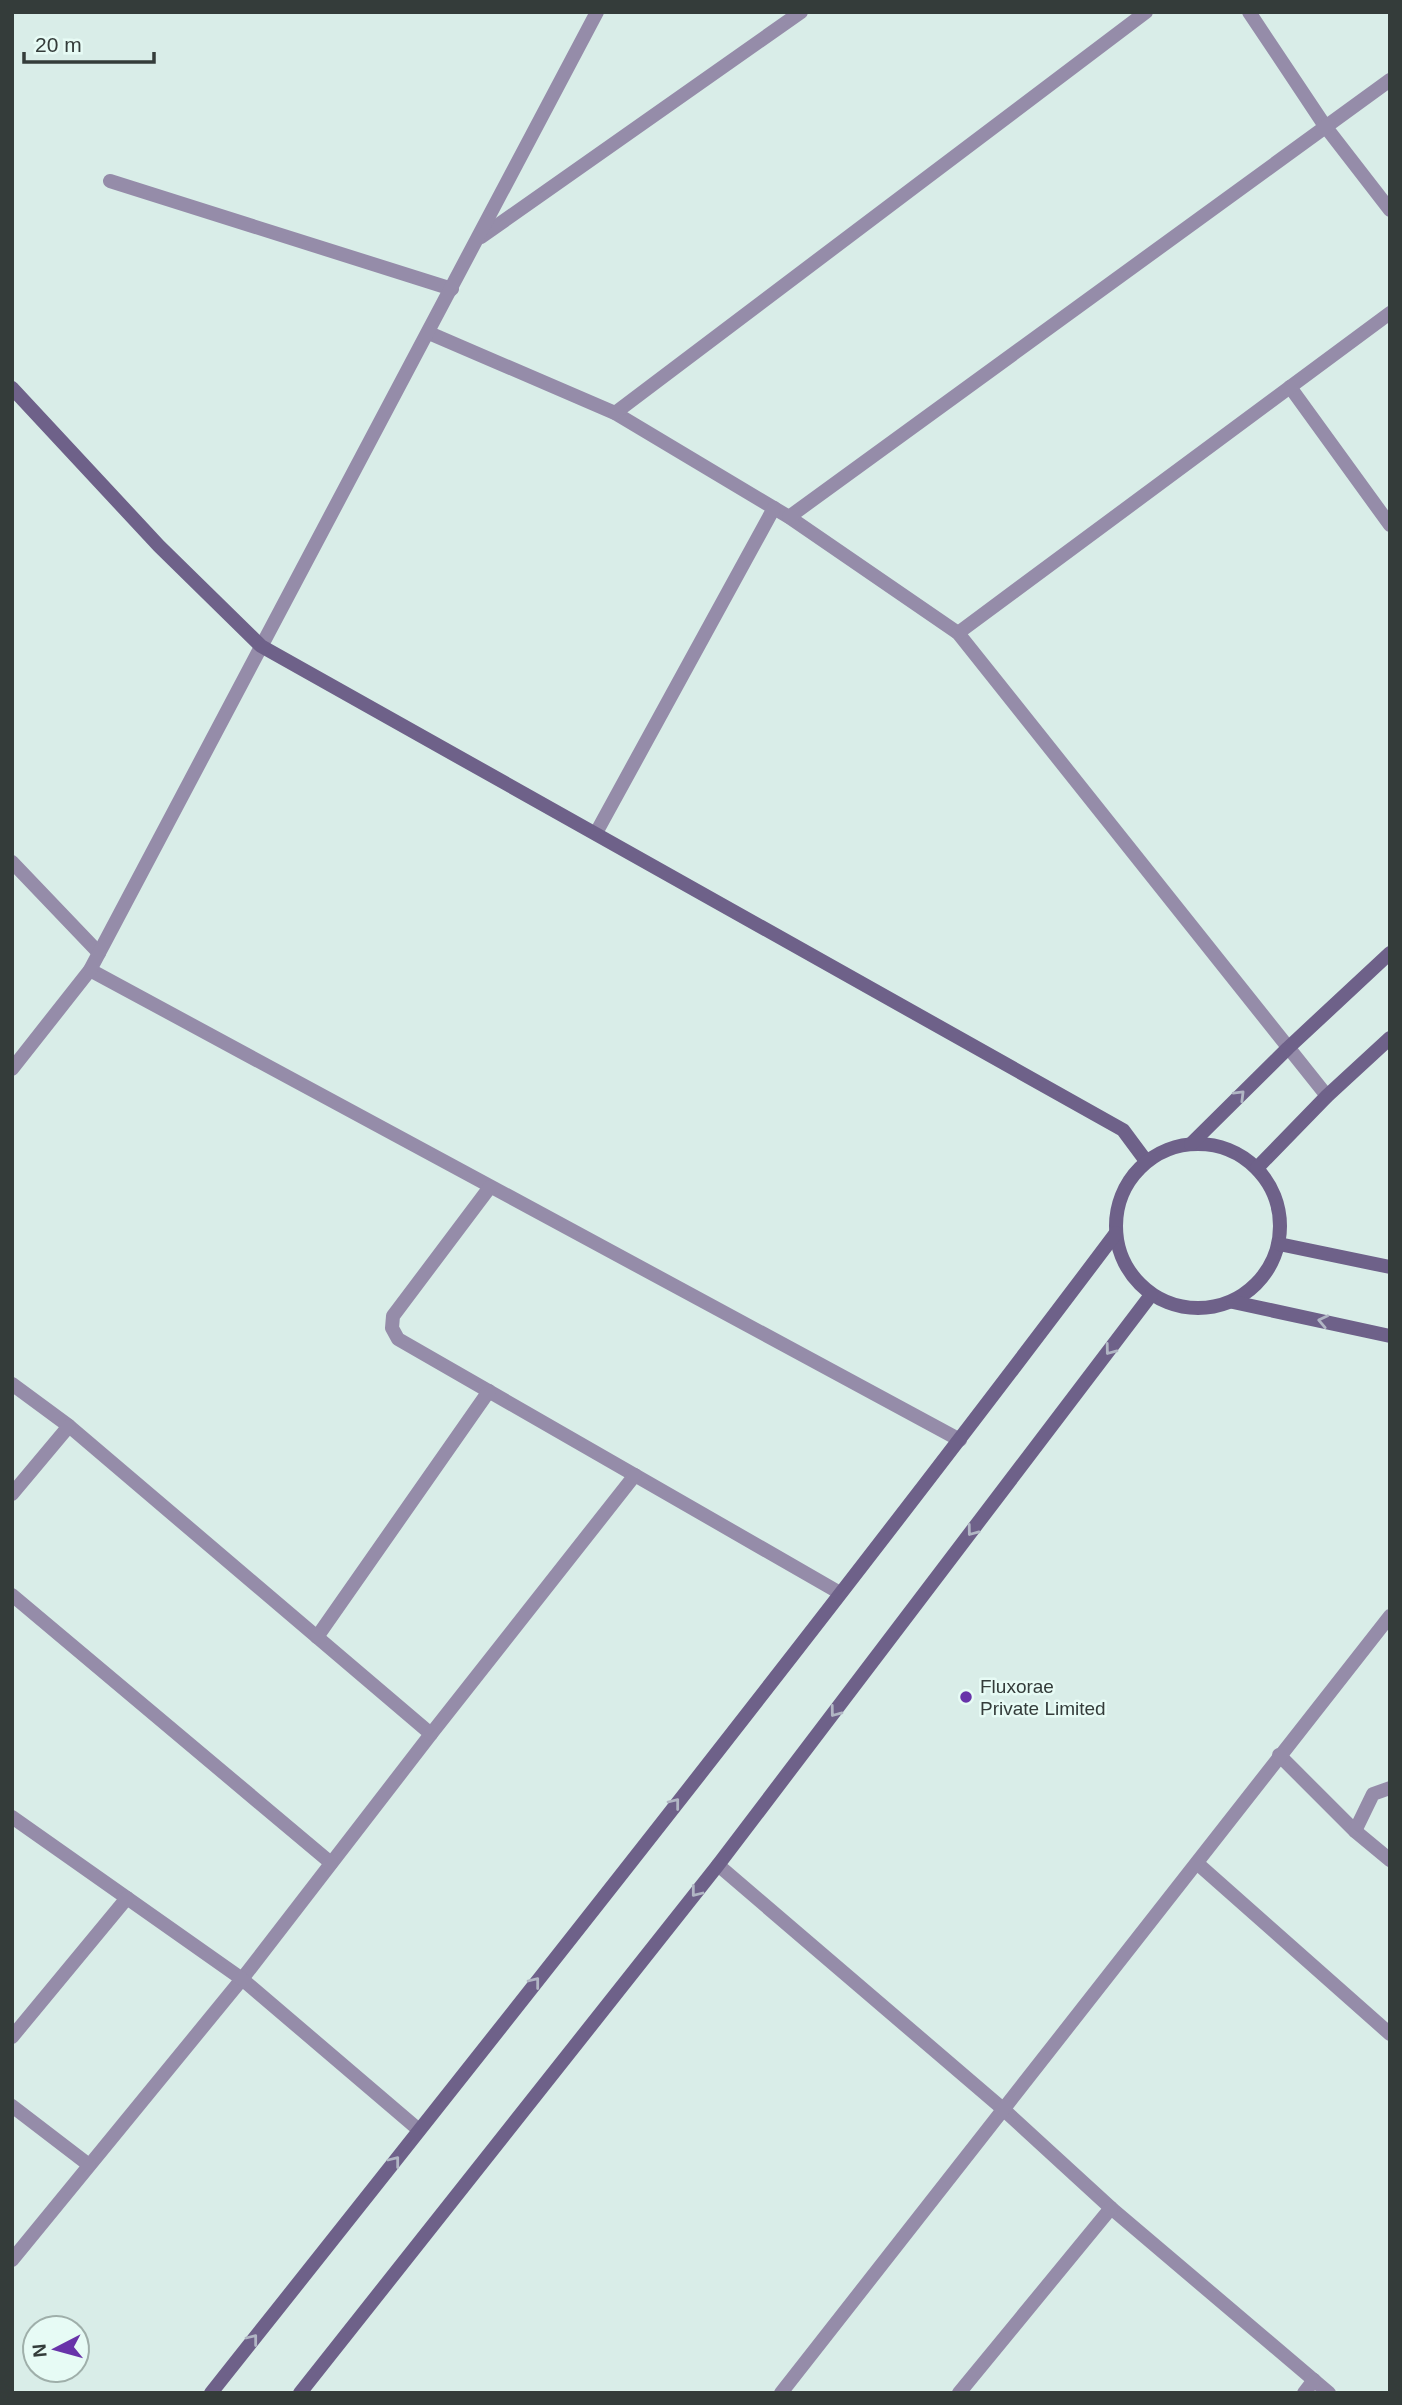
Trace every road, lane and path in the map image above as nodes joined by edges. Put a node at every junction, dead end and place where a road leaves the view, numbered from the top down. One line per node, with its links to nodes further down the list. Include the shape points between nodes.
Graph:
1 (597, 12): 9 (street)
2 (801, 12): 9 (street)
3 (1146, 12): 15 (street)
4 (1249, 12): 6 (street)
5 (1390, 80): 6 (street)
6 (1325, 126): 8 (street); 17 (street)
7 (110, 181): 10 (street)
8 (1390, 210)
9 (478, 239): 10 (street)
10 (452, 289): 12 (street)
11 (1390, 313): 13 (street)
12 (429, 333): 15 (street); 20 (street)
13 (1290, 387): 18 (street); 19 (street)
14 (12, 388): 20 (street, via 159,547)
15 (615, 413): 16 (street)
16 (774, 508): 17 (street); 21 (street)
17 (789, 517): 19 (street)
18 (1390, 525)
19 (958, 634): 27 (street)
20 (261, 646): 21 (street); 23 (street)
21 (596, 833): 31 (street, via 1123,1130)
22 (12, 862): 23 (street)
23 (99, 953): 25 (street)
24 (1390, 953): 27 (street)
25 (90, 970): 28 (street); 33 (street)
26 (1390, 1038): 29 (street)
27 (1288, 1048): 29 (street); 30 (street, one-way to 27)
28 (12, 1069)
29 (1327, 1096): 32 (street)
30 (1191, 1143): 31 (street); 32 (street, via 1214,1144)
31 (1146, 1161): 34 (street, via 1129,1181 1118,1206)
32 (1257, 1168): 35 (street, via 1277,1203)
33 (490, 1187): 41 (street, via 393,1317 392,1328 398,1339); 43 (street)
34 (1115, 1233): 37 (street, via 1126,1268); 43 (street)
35 (1279, 1244): 36 (street); 38 (street, via 1270,1268 1255,1288)
36 (1390, 1267)
37 (1152, 1295): 38 (street, via 1186,1309 1210,1309); 58 (street, one-way to 58)
38 (1233, 1302): 39 (street, one-way to 38)
39 (1390, 1336)
40 (12, 1384): 42 (street)
41 (489, 1391): 44 (street); 49 (street)
42 (69, 1426): 45 (street); 49 (street)
43 (960, 1440): 46 (street)
44 (635, 1475): 46 (street); 50 (street)
45 (12, 1494)
46 (839, 1593): 65 (street, one-way to 46)
47 (12, 1595): 56 (street)
48 (1390, 1616): 51 (street)
49 (317, 1637): 50 (street)
50 (431, 1734): 56 (street)
51 (1279, 1755): 54 (street); 57 (street)
52 (1390, 1788): 54 (street, via 1373,1794)
53 (12, 1817): 59 (street)
54 (1355, 1830): 55 (street)
55 (1390, 1860)
56 (331, 1863): 60 (street)
57 (1198, 1864): 61 (street); 64 (street)
58 (718, 1865): 64 (street); 71 (street, one-way to 71)
59 (127, 1898): 60 (street); 62 (street)
60 (242, 1979): 65 (street); 66 (street)
61 (1390, 2034)
62 (12, 2037)
63 (12, 2106): 66 (street)
64 (1003, 2109): 67 (street); 72 (street)
65 (419, 2130): 70 (street, one-way to 65)
66 (89, 2165): 68 (street)
67 (1111, 2208): 69 (street); 73 (street)
68 (12, 2260)
69 (1314, 2380): 74 (street); 75 (street)
70 (211, 2393)
71 (300, 2393)
72 (781, 2393)
73 (959, 2393)
74 (1304, 2393)
75 (1329, 2393)

